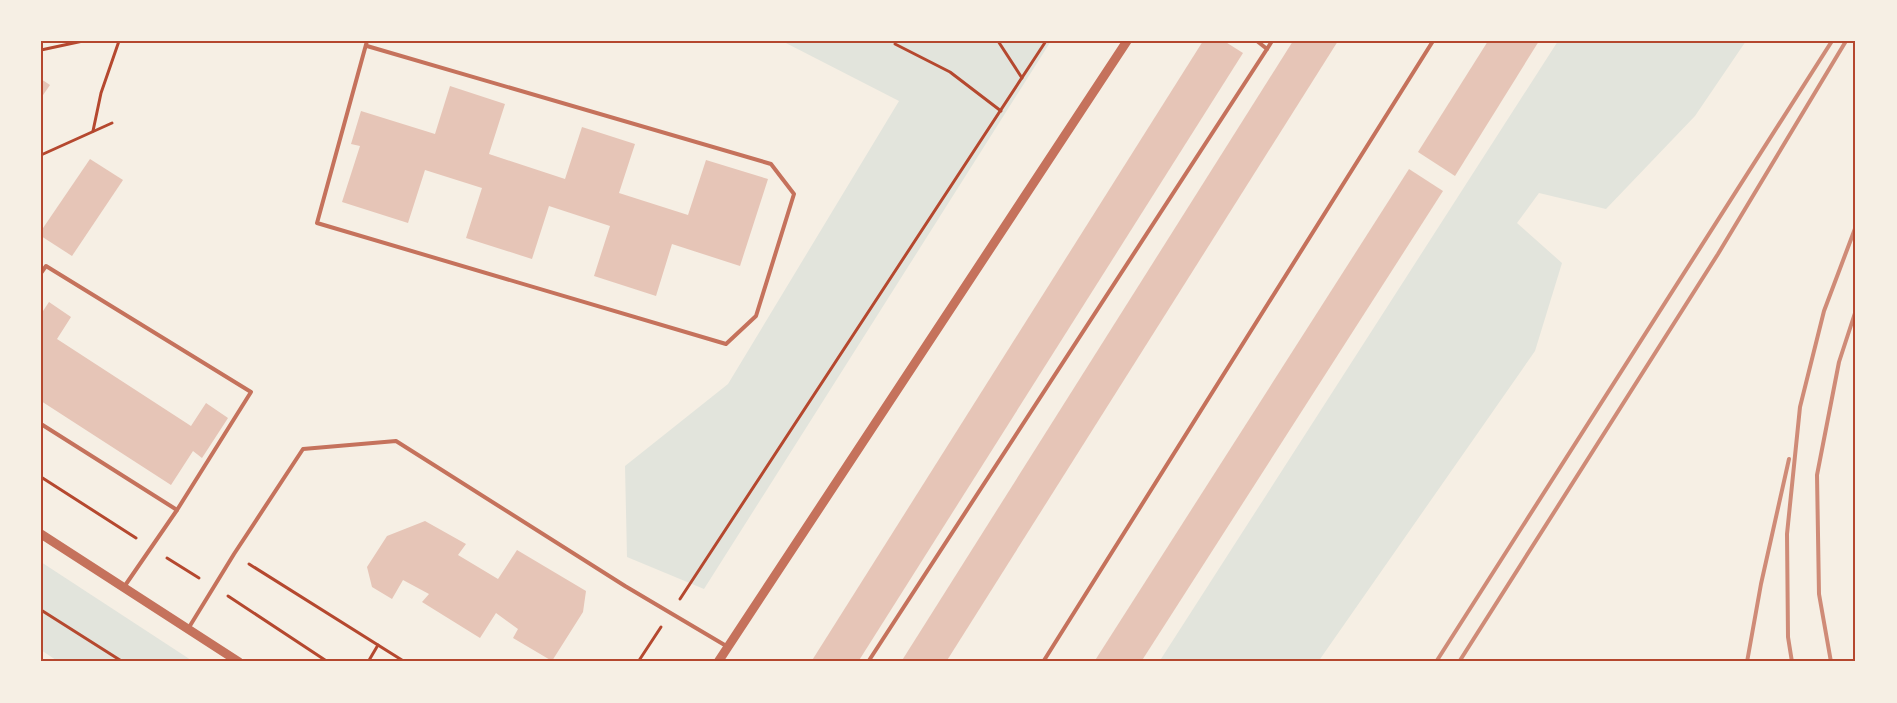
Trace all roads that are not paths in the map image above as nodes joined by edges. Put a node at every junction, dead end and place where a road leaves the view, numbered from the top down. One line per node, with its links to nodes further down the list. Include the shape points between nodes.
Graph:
1 (1127, 41): 13 (street)
2 (1257, 41): 6 (lane)
3 (1272, 41): 6 (lane)
4 (1433, 41): 17 (lane)
5 (367, 44): 5 (lane, via 317,223 726,344 756,316 794,194 771,164)
6 (1268, 49): 16 (lane)
7 (41, 273): 9 (lane, via 46,266 251,392)
8 (41, 424): 9 (lane)
9 (177, 510): 11 (lane)
10 (41, 534): 11 (street)
11 (124, 588): 12 (street)
12 (188, 629): 13 (lane, via 303,449 396,441 616,581); 14 (street)
13 (728, 647): 15 (street)
14 (239, 662)
15 (718, 662)
16 (868, 662)
17 (1043, 662)

